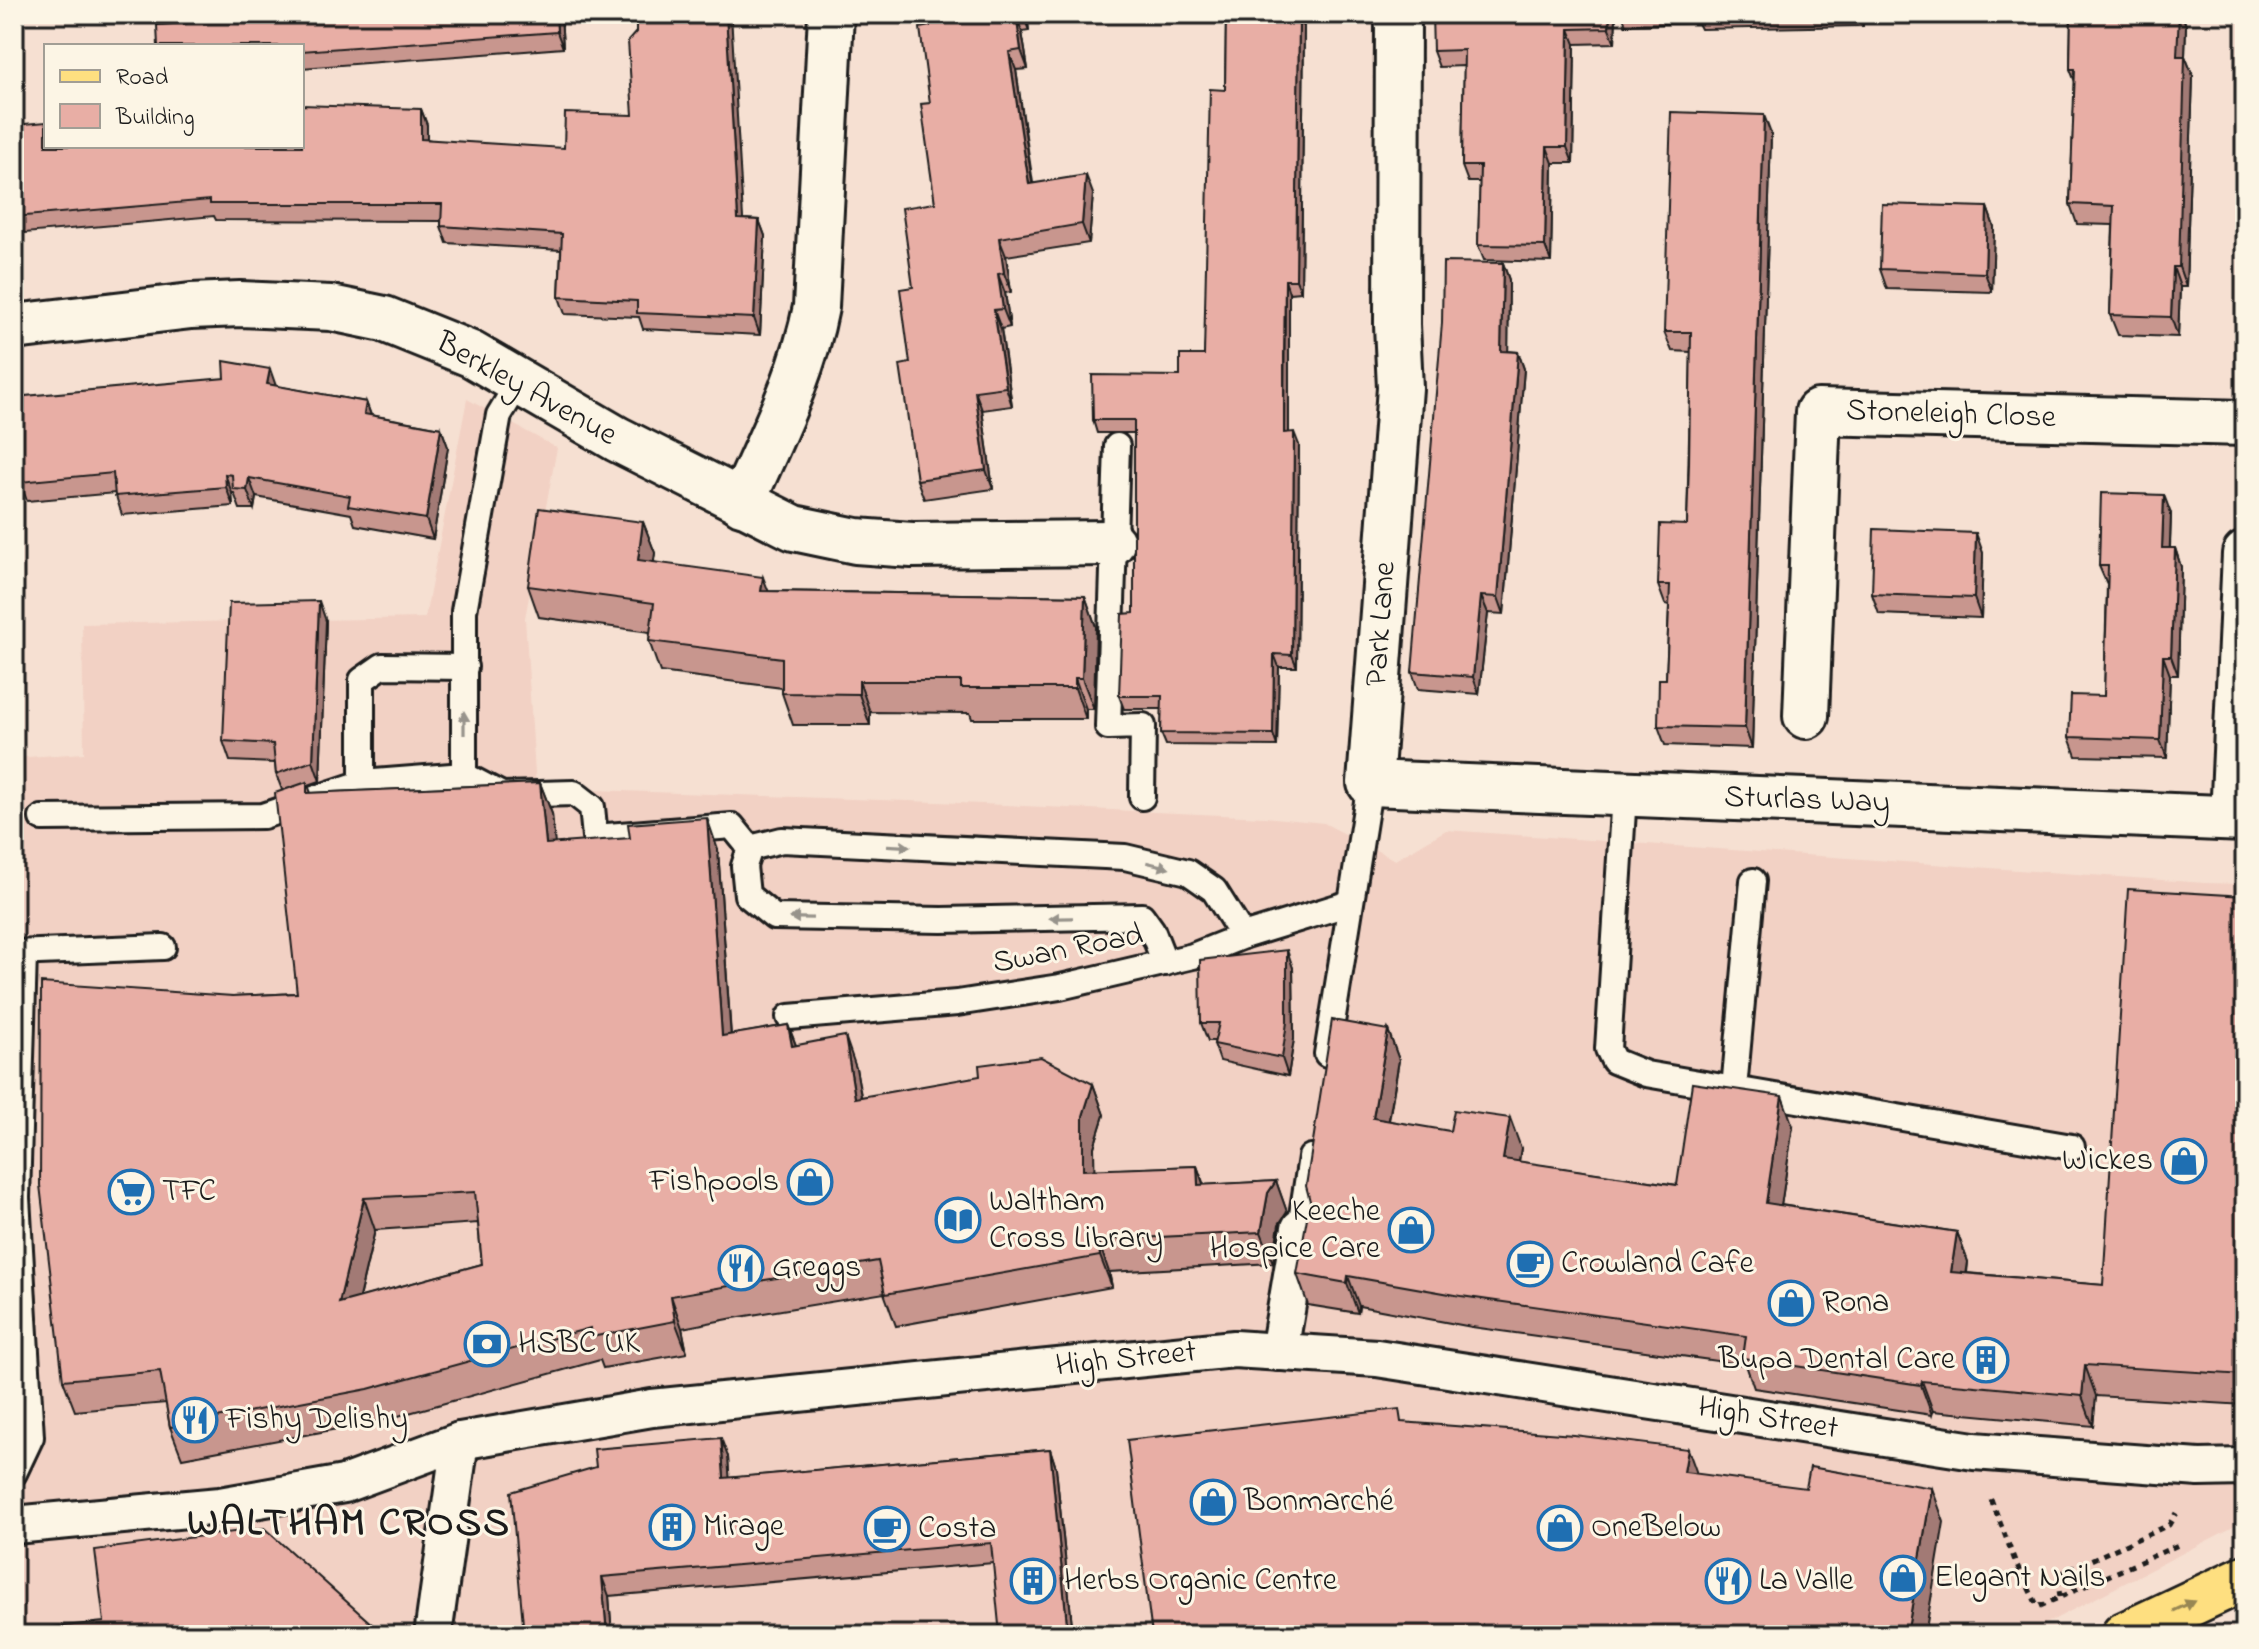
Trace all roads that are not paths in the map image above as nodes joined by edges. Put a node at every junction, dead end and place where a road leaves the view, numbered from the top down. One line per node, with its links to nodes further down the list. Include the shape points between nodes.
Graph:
1 (831, 14): 7 (street, via 809,344)
2 (1398, 14): 14 (street, Park Lane, via 1400,388)
3 (14, 327): 4 (street, Berkley Avenue, via 191,306 331,308 424,334)
4 (519, 382): 7 (street, Berkley Avenue); 10 (lane, via 499,415 464,611)
5 (2245, 423): 11 (street, Stoneleigh Close, via 1818,412)
6 (1117, 446): 8 (lane)
7 (742, 503): 8 (street, Berkley Avenue, via 794,528 856,541)
8 (1112, 543): 16 (lane, via 1108,727 1143,726)
9 (2245, 554): 18 (street)
10 (465, 667): 12 (lane, one-way to 10); 13 (lane, via 382,666 362,680)
11 (1806, 716)
12 (464, 775): 13 (lane); 19 (lane, via 502,795 574,793 592,807 595,837 732,826)
13 (362, 783): 17 (lane, via 263,816)
14 (1370, 783): 15 (street, Sturlas Way); 21 (lane, Park Lane)
15 (1624, 794): 18 (street, Sturlas Way); 28 (lane, via 1608,1049 1614,1061 1646,1074)
16 (1142, 797)
17 (42, 818)
18 (2239, 819)
19 (750, 848): 22 (lane, one-way to 22, via 782,840 1125,857 1188,872 1214,890); 25 (lane, one-way to 19, via 1142,916 774,917 747,895 744,866)
20 (1753, 881): 28 (lane)
21 (1350, 903): 22 (lane, Swan Road); 27 (lane, Park Lane)
22 (1243, 936): 25 (lane, Swan Road)
23 (163, 947): 24 (lane)
24 (19, 953): 35 (lane, via 17,1198 31,1437)
25 (1165, 963): 26 (lane, Swan Road, via 957,1003)
26 (789, 1017)
27 (1324, 1073)
28 (1734, 1089): 30 (lane)
29 (1314, 1135): 31 (lane)
30 (2072, 1147)
31 (1300, 1228): 32 (street)
32 (1279, 1352): 33 (street, High Street, via 1234,1349 652,1408); 34 (street, High Street, via 1377,1358 1974,1451)
33 (460, 1441): 36 (street, High Street, via 344,1484 220,1506); 38 (street)
34 (2245, 1467)
35 (14, 1473)
36 (14, 1525)
37 (2245, 1578): 39 (main road, one-way to 37)
38 (433, 1635)
39 (2124, 1635)

